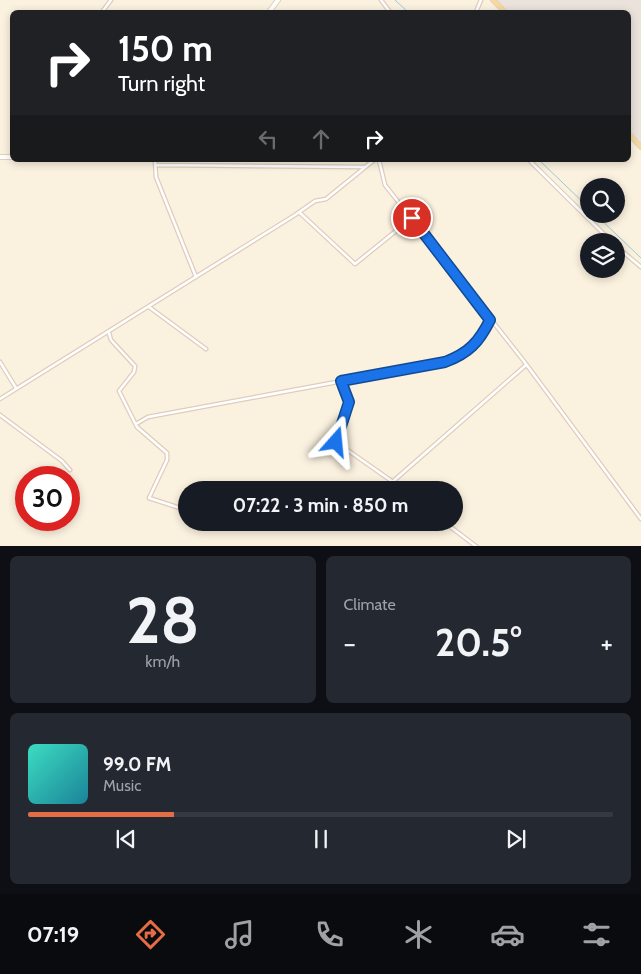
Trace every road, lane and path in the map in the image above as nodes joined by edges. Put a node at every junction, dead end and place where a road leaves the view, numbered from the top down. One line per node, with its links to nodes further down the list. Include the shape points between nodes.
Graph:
1 (493, 0): 2 (main road)
2 (503, 10)
3 (631, 136): 4 (main road)
4 (641, 147)
5 (372, 162): 9 (street)
6 (379, 162): 11 (street, via 385,185)
7 (531, 162): 12 (street)
8 (155, 165): 9 (street); 15 (street, via 156,177)
9 (366, 167): 10 (street, via 326,200 316,201)
10 (299, 212): 11 (street, via 355,264); 15 (street)
11 (412, 218): 17 (street)
12 (603, 233)
13 (625, 254): 14 (street)
14 (641, 267)
15 (196, 277): 16 (street)
16 (149, 307): 18 (street); 19 (street)
17 (490, 320): 21 (street); 22 (street, via 480,340 458,357)
18 (109, 333): 23 (street); 26 (street, via 111,340 135,366 119,391)
19 (206, 349)
20 (0, 362): 23 (street)
21 (526, 365): 29 (street); 31 (street)
22 (341, 381): 26 (street, via 148,417); 28 (street, via 349,402 336,442)
23 (16, 389): 24 (street)
24 (0, 399)
25 (0, 415): 27 (street)
26 (136, 424): 30 (street, via 167,453 167,460 149,498)
27 (67, 466)
28 (392, 481)
29 (394, 481)
30 (178, 507)
31 (641, 519)
32 (456, 531): 33 (street)
33 (477, 546)

